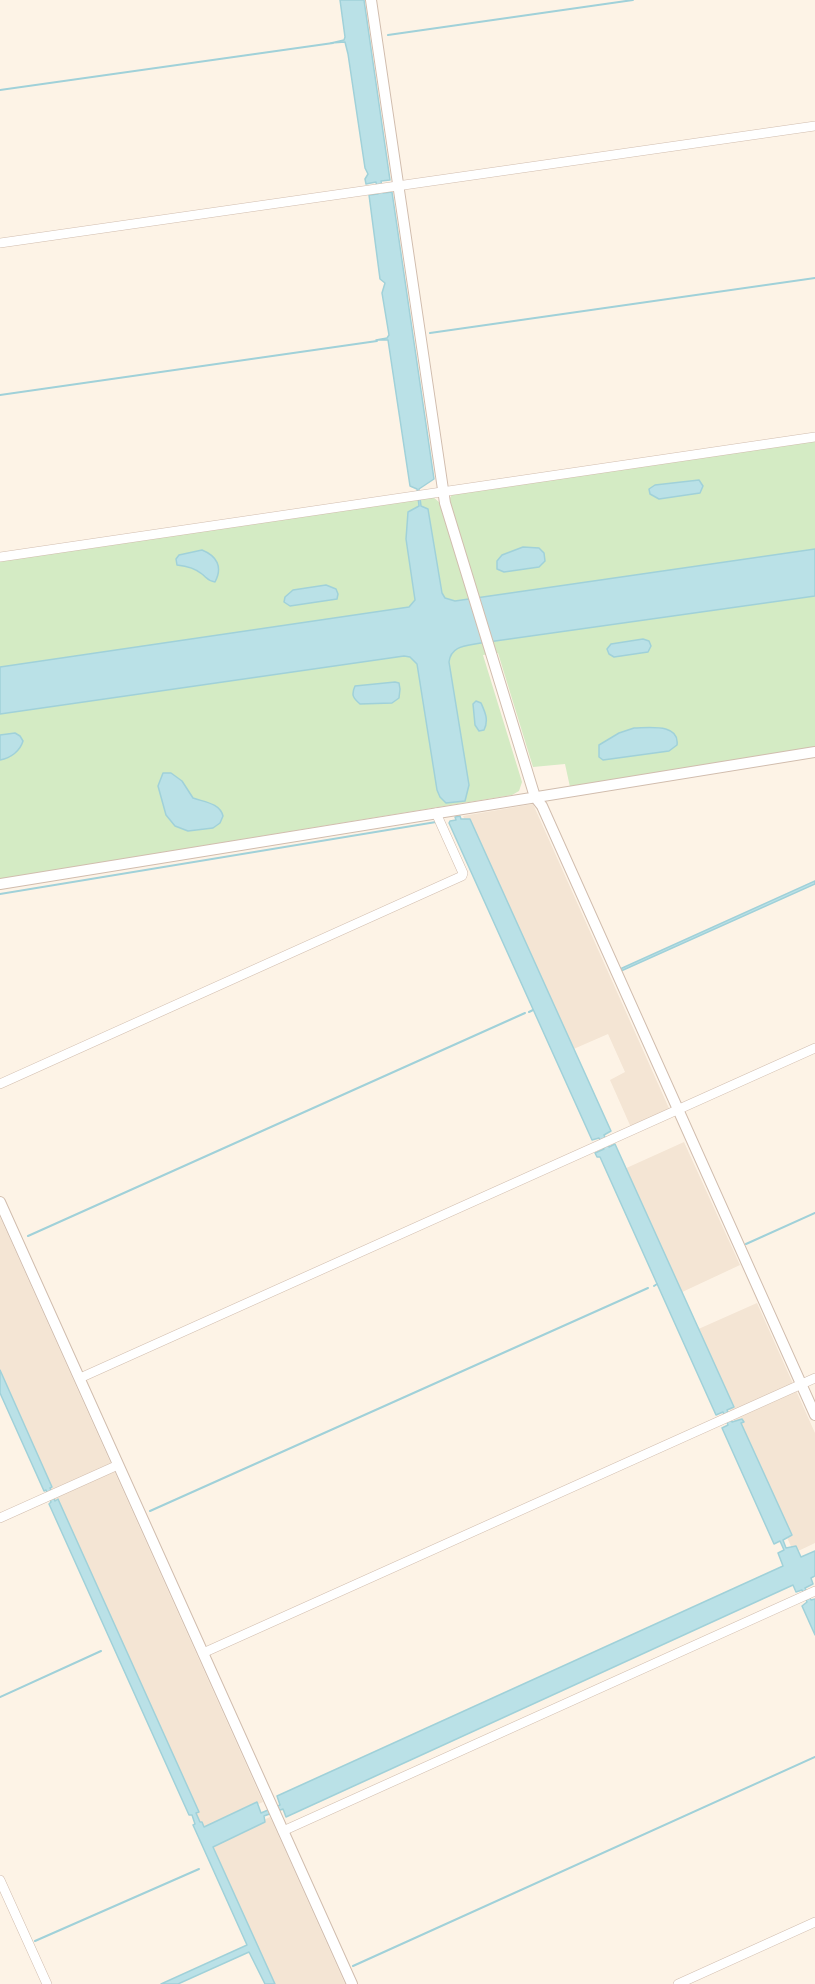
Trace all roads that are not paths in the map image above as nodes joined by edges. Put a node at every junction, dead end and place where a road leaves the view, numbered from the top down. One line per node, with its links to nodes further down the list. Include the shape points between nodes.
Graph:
1 (371, 0): 3 (street)
2 (815, 126): 3 (street)
3 (398, 185): 4 (street); 6 (street)
4 (0, 243)
5 (815, 437): 6 (street)
6 (443, 491): 7 (street); 9 (street)
7 (0, 557)
8 (815, 752): 9 (street)
9 (535, 797): 10 (street); 14 (street)
10 (436, 813): 11 (street); 13 (street, via 462,876)
11 (0, 884)
12 (815, 1048): 14 (street)
13 (0, 1084)
14 (678, 1110): 16 (street); 18 (street)
15 (0, 1202): 16 (street)
16 (80, 1378): 20 (street)
17 (815, 1378): 18 (street)
18 (801, 1384): 19 (street); 23 (street)
19 (815, 1415)
20 (118, 1465): 21 (street); 23 (street)
21 (0, 1518)
22 (814, 1592): 24 (street)
23 (203, 1653): 24 (street)
24 (283, 1831): 28 (street)
25 (0, 1880): 27 (street)
26 (815, 1922): 29 (street)
27 (47, 1984)
28 (352, 1984)
29 (678, 1984)

